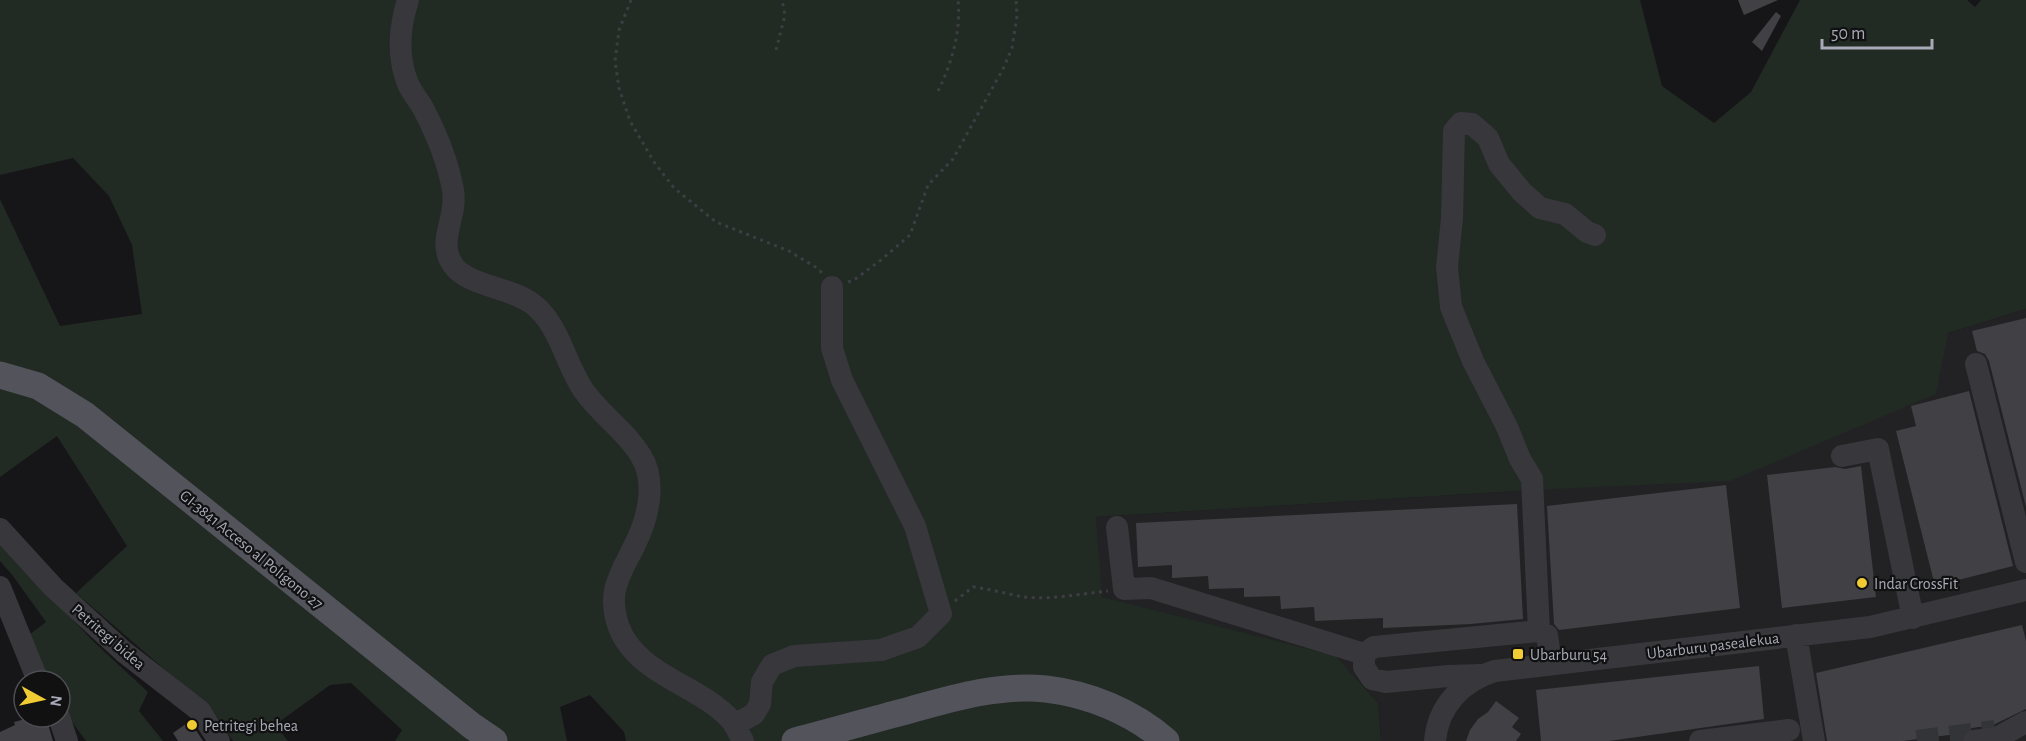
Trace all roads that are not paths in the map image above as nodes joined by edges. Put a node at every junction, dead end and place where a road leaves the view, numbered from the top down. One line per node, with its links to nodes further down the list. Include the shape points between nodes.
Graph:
1 (408, 0): 21 (street, via 401,30 401,58 407,81 438,141 453,190 446,254 455,268 472,279 515,293 534,305 548,321 583,390 630,438 644,460 650,483 648,508 615,590 614,613 624,637 641,660 701,696)
2 (1595, 235): 13 (street, via 1565,214 1540,208 1522,192 1499,164 1488,138 1472,124 1461,123 1454,131 1447,267 1451,307 1473,361 1532,479)
3 (832, 287): 21 (street, via 832,348 842,380 915,526 941,615 918,637 881,650 794,656 772,665 762,682 760,704)
4 (1976, 364): 9 (street)
5 (0, 375): 23 (main road, GI-3841 Acceso al Polígono 27, via 38,386 85,415)
6 (1842, 456): 12 (street, via 1878,449)
7 (1117, 527): 15 (street, via 1124,590 1151,588)
8 (0, 529): 22 (street, Petritegi bidea, via 53,587 124,652 200,711)
9 (2026, 562)
10 (0, 587): 17 (street)
11 (2025, 597): 12 (street, Ubarburu pasealekua)
12 (1913, 618): 14 (street, Ubarburu pasealekua)
13 (1539, 630): 15 (street, via 1374,647); 16 (street, via 1547,635)
14 (1796, 635): 16 (street, Ubarburu pasealekua); 28 (street)
15 (1364, 654): 18 (street, via 1364,667 1372,679)
16 (1551, 664): 18 (street, Ubarburu pasealekua)
17 (33, 669)
18 (1480, 675): 26 (street, Ubarburu pasealekua, via 1462,687 1448,704)
19 (2026, 722): 29 (street, via 1997,738)
20 (1789, 730): 27 (street)
21 (739, 733)
22 (219, 741)
23 (494, 741)
24 (795, 741): 25 (main road, via 951,699 996,690 1045,689 1102,702 1151,728)
25 (1166, 741)
26 (1435, 741)
27 (1700, 741)
28 (1814, 741)
29 (1974, 741)

